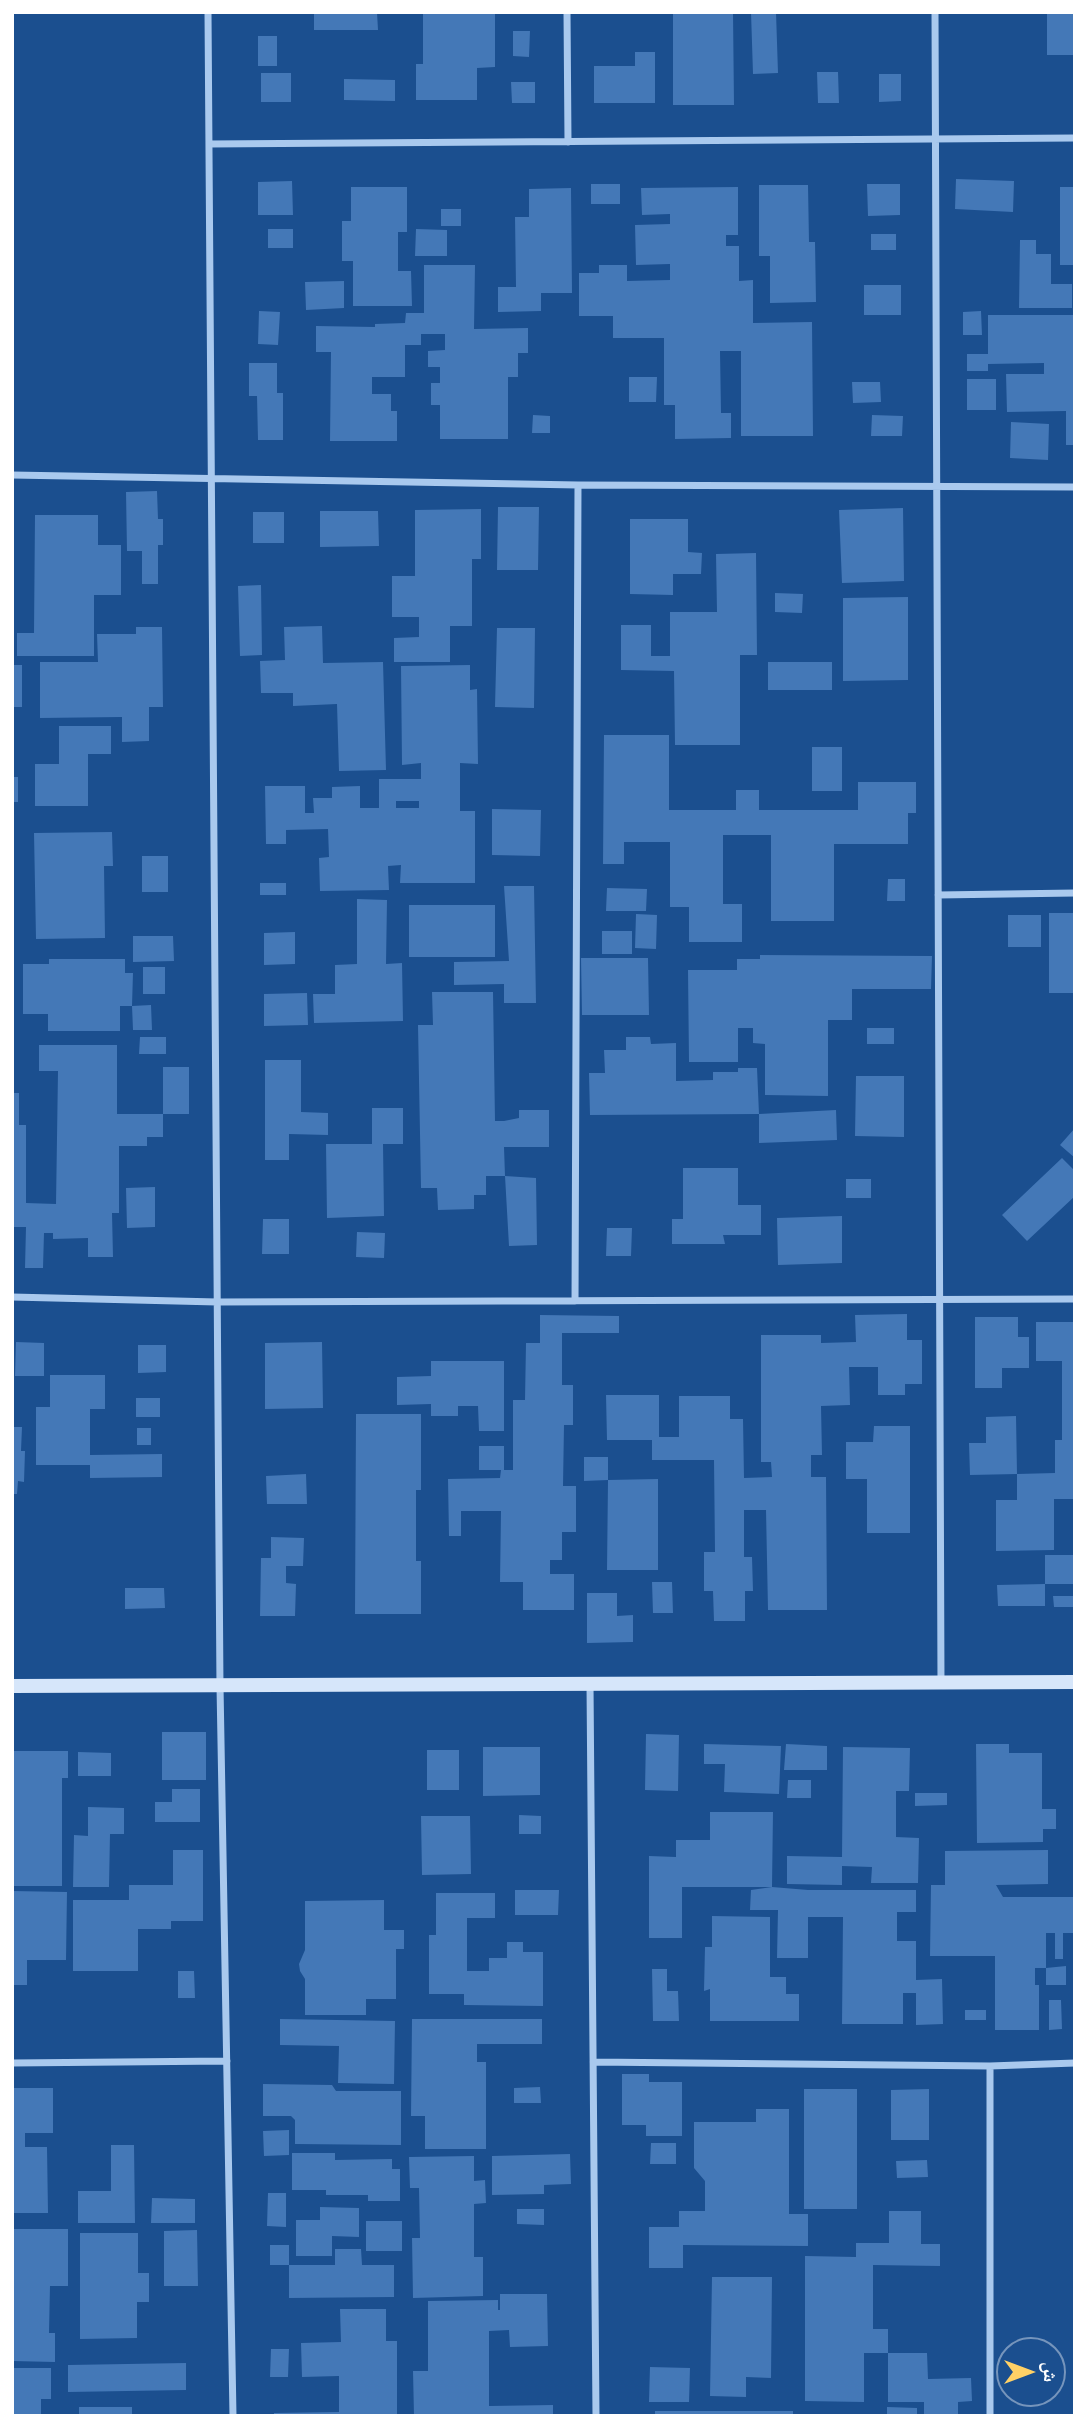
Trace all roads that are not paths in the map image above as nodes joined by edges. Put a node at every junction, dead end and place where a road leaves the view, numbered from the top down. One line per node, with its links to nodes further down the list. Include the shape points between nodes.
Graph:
1 (208, 12): 7 (street)
2 (567, 12): 6 (street)
3 (935, 12): 5 (street)
4 (1075, 138): 5 (street)
5 (935, 139): 6 (street); 11 (street)
6 (568, 142): 7 (street)
7 (209, 144): 9 (street)
8 (12, 475): 9 (street)
9 (212, 480): 10 (street); 19 (street)
10 (578, 485): 11 (street); 18 (street)
11 (937, 486): 12 (street); 14 (street)
12 (1075, 487)
13 (1075, 893): 14 (street)
14 (938, 895): 16 (street)
15 (12, 1297): 19 (street)
16 (940, 1299): 17 (street); 18 (street); 21 (street)
17 (1075, 1299)
18 (575, 1301): 19 (street)
19 (217, 1302): 24 (street)
20 (1075, 1682): 21 (street)
21 (941, 1683): 22 (street)
22 (590, 1684): 24 (street); 26 (street)
23 (12, 1686): 24 (street)
24 (220, 1686): 25 (street)
25 (227, 2061): 27 (street); 30 (street)
26 (593, 2062): 29 (street); 31 (street)
27 (12, 2063)
28 (1075, 2063): 29 (street)
29 (989, 2066): 32 (street)
30 (233, 2416)
31 (596, 2416)
32 (990, 2416)

